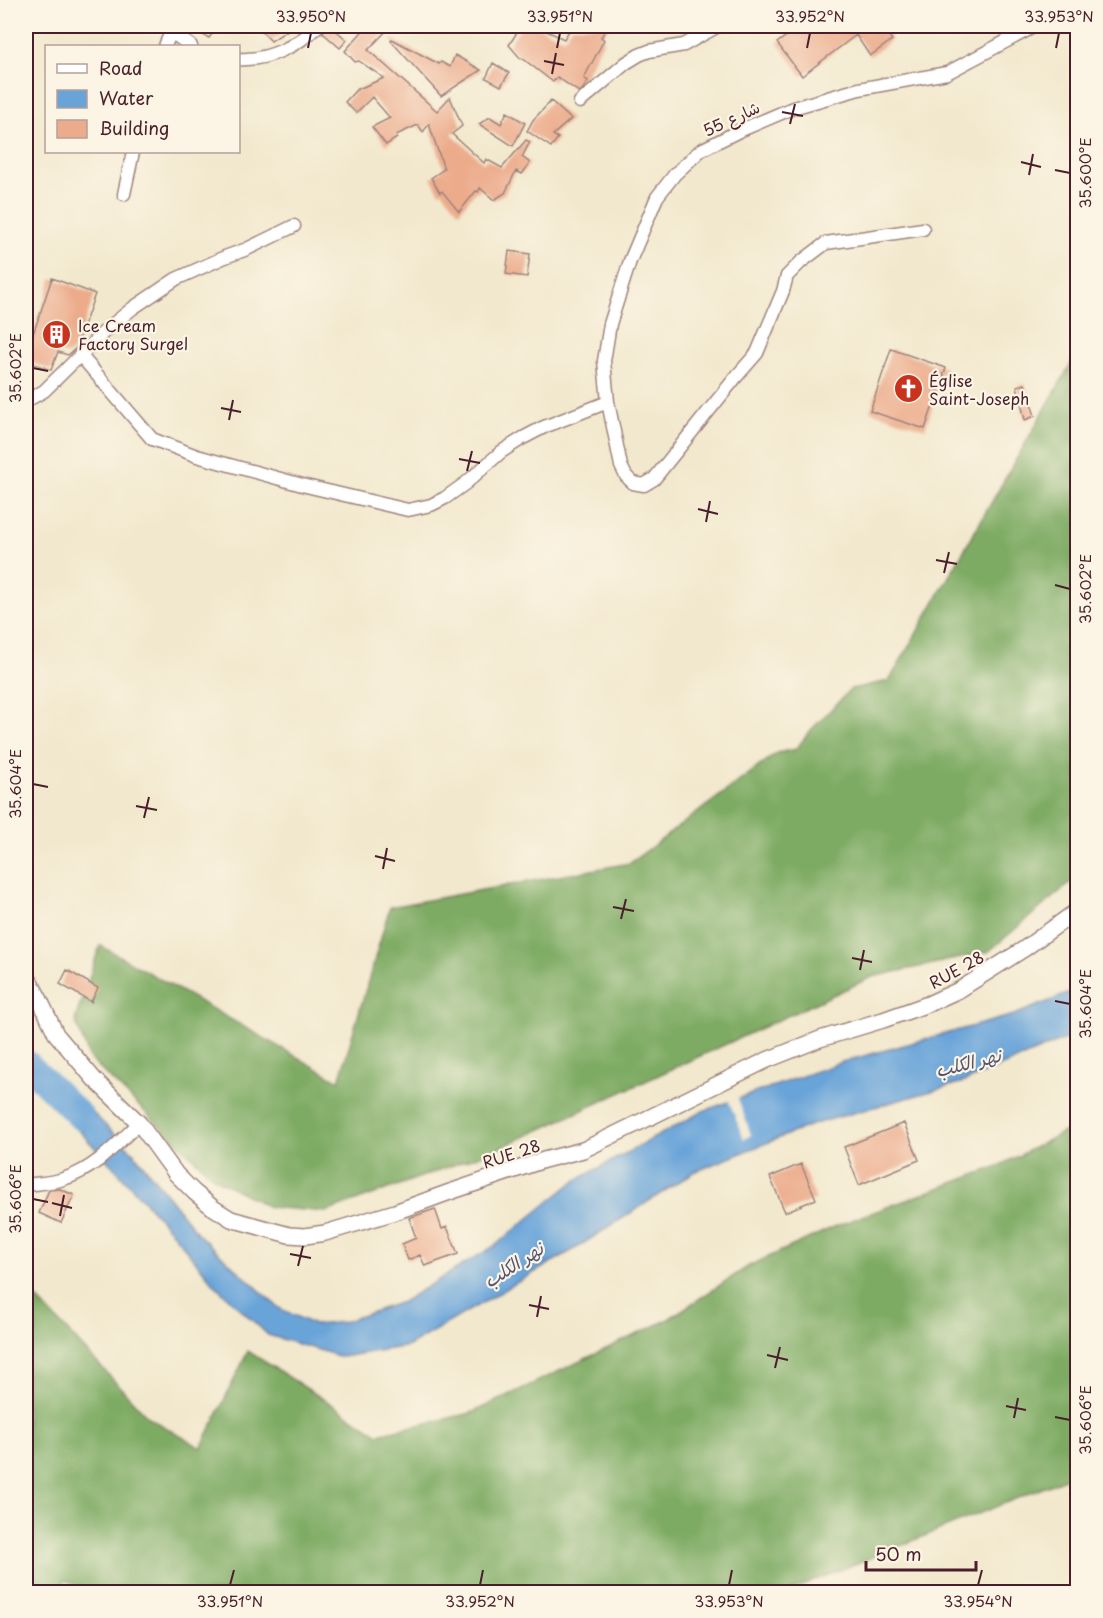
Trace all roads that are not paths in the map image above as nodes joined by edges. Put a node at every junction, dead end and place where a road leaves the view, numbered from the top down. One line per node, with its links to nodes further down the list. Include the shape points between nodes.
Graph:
1 (318, 26): 7 (street, via 273,55)
2 (718, 26): 8 (street, via 684,45 639,55)
3 (1035, 26): 15 (street, شارع 55, via 947,73 859,89 793,108 701,150 657,197 630,261 610,324 604,361)
4 (172, 29): 5 (street); 6 (street)
5 (165, 45)
6 (190, 45)
7 (240, 59)
8 (580, 102)
9 (133, 153): 10 (street)
10 (124, 194)
11 (294, 226): 13 (street, via 176,279 108,328)
12 (922, 229): 15 (street, شارع 55, via 826,243 801,261 787,276 757,353 650,483 638,485 626,476)
13 (81, 356): 14 (street, via 44,391); 15 (street, via 152,439 197,456 408,510 445,498 523,438)
14 (26, 401)
15 (608, 402)
16 (1077, 910): 18 (street, RUE 28, via 1017,954 928,1004 767,1060 583,1150 325,1233 289,1235 231,1219 176,1174)
17 (26, 974): 18 (street, RUE 28, via 56,1034)
18 (139, 1123): 19 (street, via 95,1163 62,1180)
19 (26, 1185)

